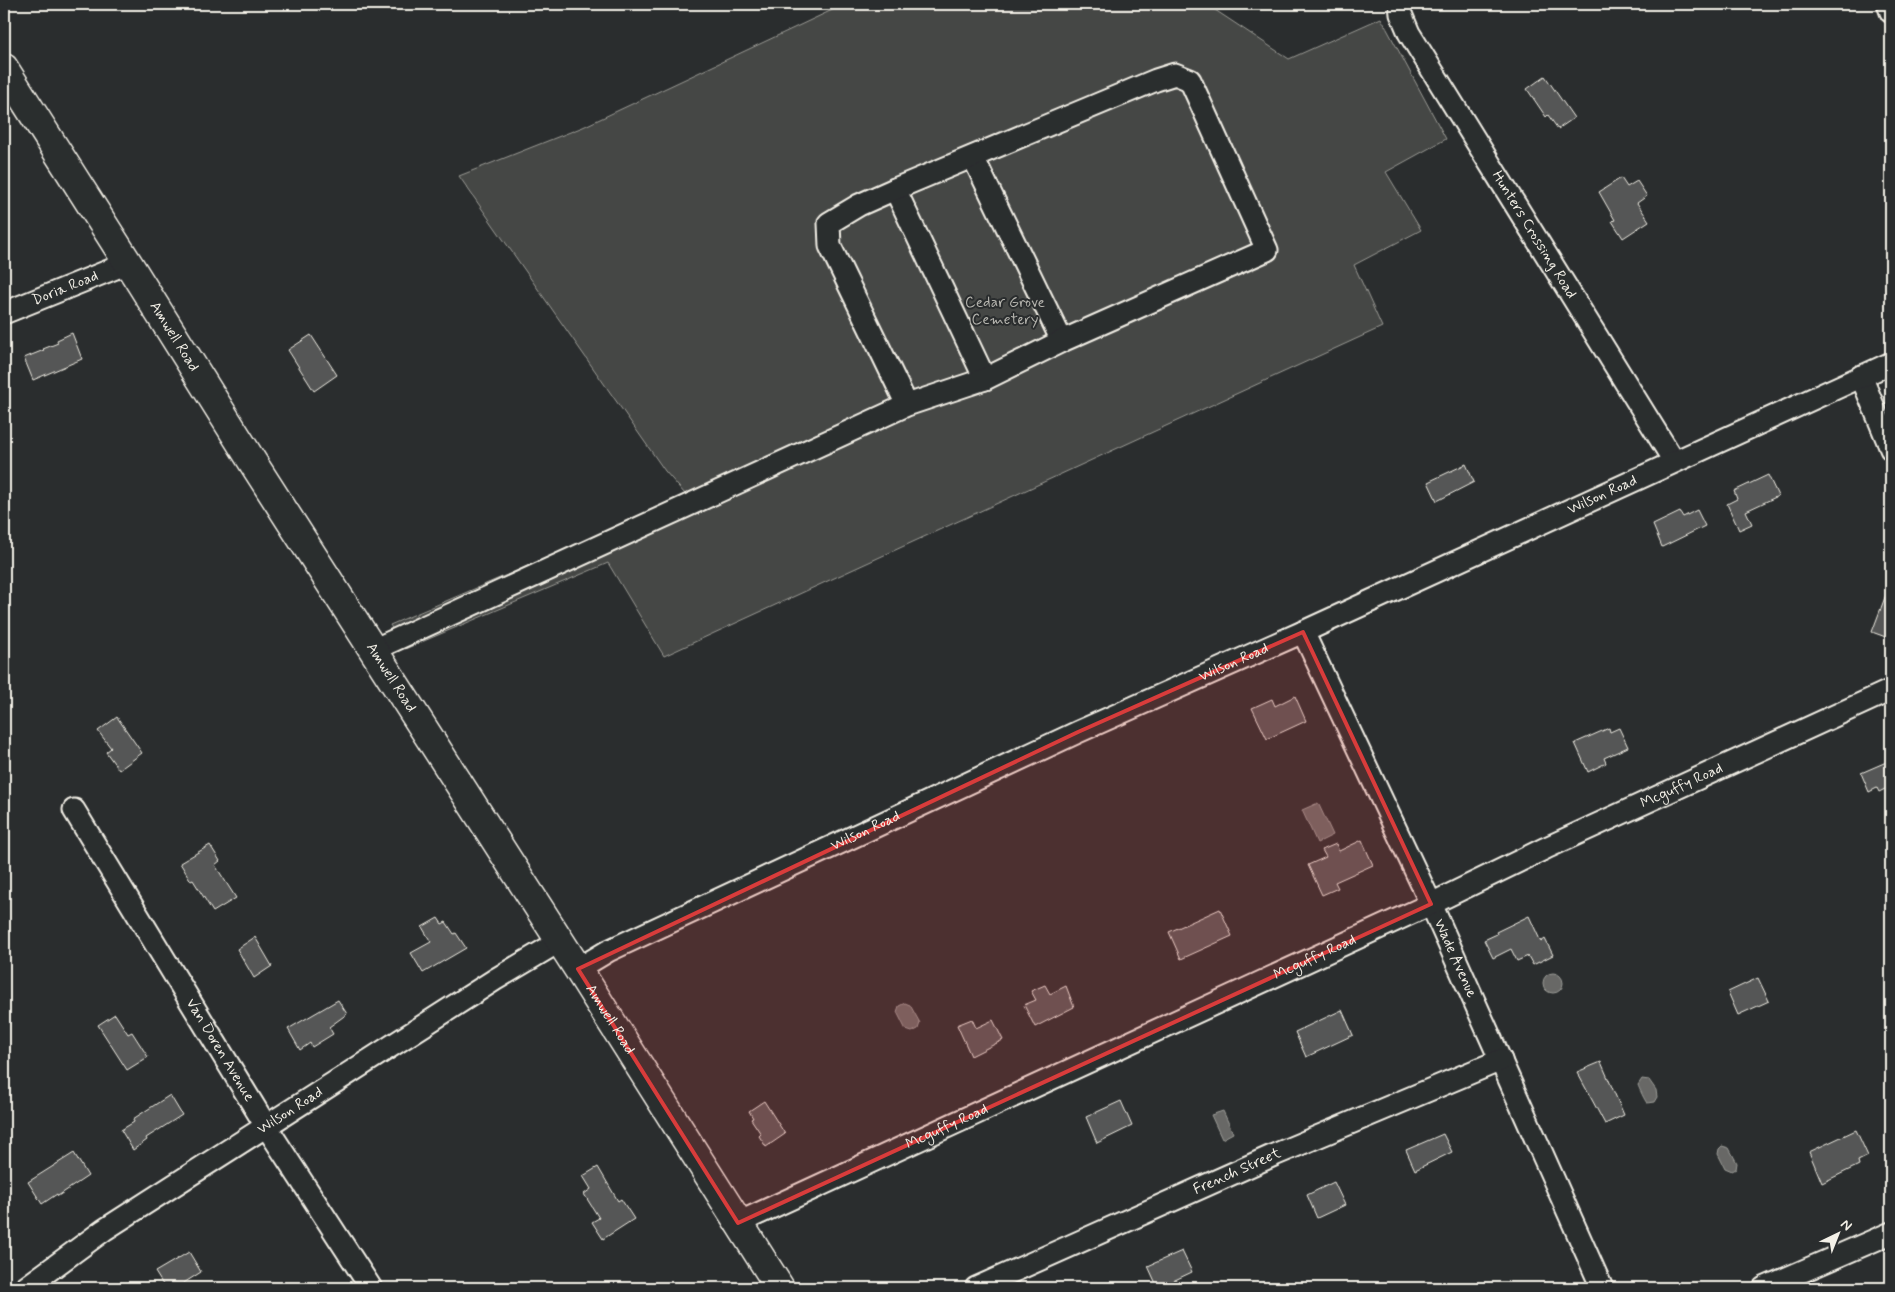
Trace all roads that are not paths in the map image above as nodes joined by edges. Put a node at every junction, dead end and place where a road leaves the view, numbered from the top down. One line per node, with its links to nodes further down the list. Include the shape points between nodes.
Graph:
1 (1400, 4): 15 (street, Hunters Crossing Road, via 1410,33)
2 (1888, 4): 3 (street)
3 (1891, 12)
4 (4, 68): 7 (main road, Amwell Road)
5 (972, 157): 6 (street); 9 (street); 9 (street, via 1156,80 1175,74 1190,80 1267,250)
6 (895, 189): 12 (street); 13 (street, via 829,223 830,246)
7 (128, 263): 8 (street, Doria Road); 17 (main road, Amwell Road)
8 (4, 313)
9 (1062, 341): 12 (street)
10 (1891, 362): 11 (street, Wilson Road)
11 (1861, 376): 14 (street); 15 (street, Wilson Road)
12 (985, 378): 13 (street)
13 (907, 405): 17 (street)
14 (1891, 449)
15 (1674, 461): 16 (street, Wilson Road)
16 (1303, 632): 20 (street, Wade Avenue); 22 (street, Wilson Road, via 1078,732 608,951)
17 (373, 650): 21 (main road, Amwell Road)
18 (1891, 690): 20 (street, Mcguffy Road)
19 (74, 810): 24 (street, Van Doren Avenue)
20 (1431, 904): 23 (street, Wade Avenue); 25 (street, Mcguffy Road)
21 (560, 941): 22 (main road, Amwell Road); 24 (street, Wilson Road)
22 (578, 969): 25 (main road, Amwell Road)
23 (1501, 1060): 30 (street, French Street, via 1274,1155); 31 (street, Wade Avenue)
24 (266, 1126): 27 (street, Wilson Road, via 104,1230); 28 (street, Van Doren Avenue)
25 (738, 1223): 29 (main road, Amwell Road)
26 (1891, 1233): 32 (street)
27 (25, 1288)
28 (371, 1288)
29 (780, 1288)
30 (976, 1288)
31 (1602, 1288)
32 (1764, 1288)

